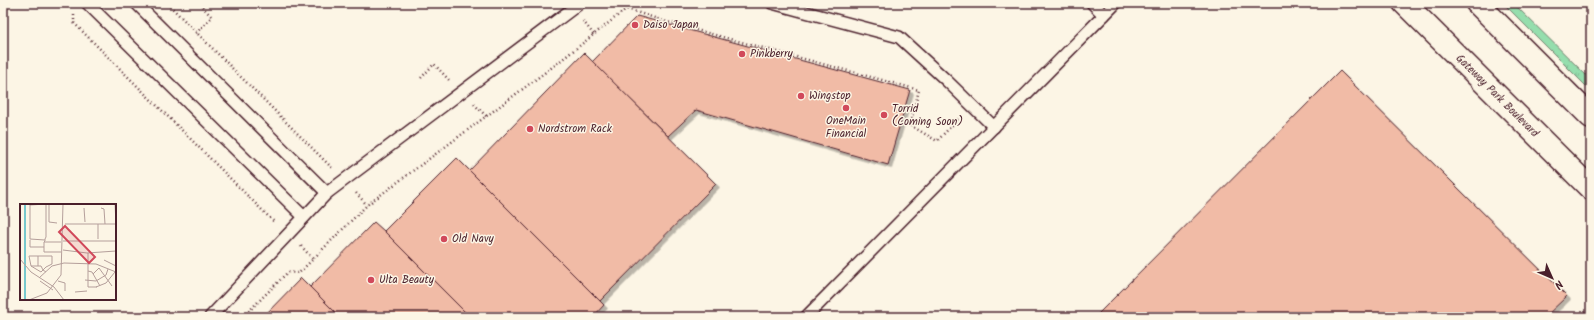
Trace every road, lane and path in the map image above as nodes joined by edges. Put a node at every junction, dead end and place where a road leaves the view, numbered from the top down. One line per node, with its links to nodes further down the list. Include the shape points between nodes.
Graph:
1 (65, 3): 26 (path, via 74,12 74,23)
2 (87, 3): 25 (lane)
3 (136, 3): 23 (lane)
4 (167, 3): 15 (path)
5 (199, 3): 15 (path, via 212,17)
6 (580, 3): 21 (lane)
7 (634, 3): 13 (path)
8 (772, 3): 20 (lane, via 899,37)
9 (1092, 3): 14 (lane)
10 (1116, 3): 14 (lane)
11 (1404, 3): 22 (street, Gateway Park Boulevard)
12 (1477, 3): 18 (street)
13 (627, 9): 19 (path, via 919,90 910,125 937,141); 24 (path)
14 (1104, 15): 20 (lane)
15 (196, 33): 21 (path)
16 (421, 78): 17 (path, via 434,64)
17 (451, 82)
18 (1591, 117)
19 (959, 118)
20 (994, 127): 30 (lane)
21 (344, 180): 23 (lane); 24 (path)
22 (1591, 189)
23 (327, 193): 25 (lane)
24 (367, 205): 27 (path)
25 (304, 217): 26 (lane)
26 (288, 234): 27 (path); 28 (lane)
27 (313, 258): 29 (path, via 299,273 288,272)
28 (210, 317)
29 (243, 317)
30 (806, 317)

